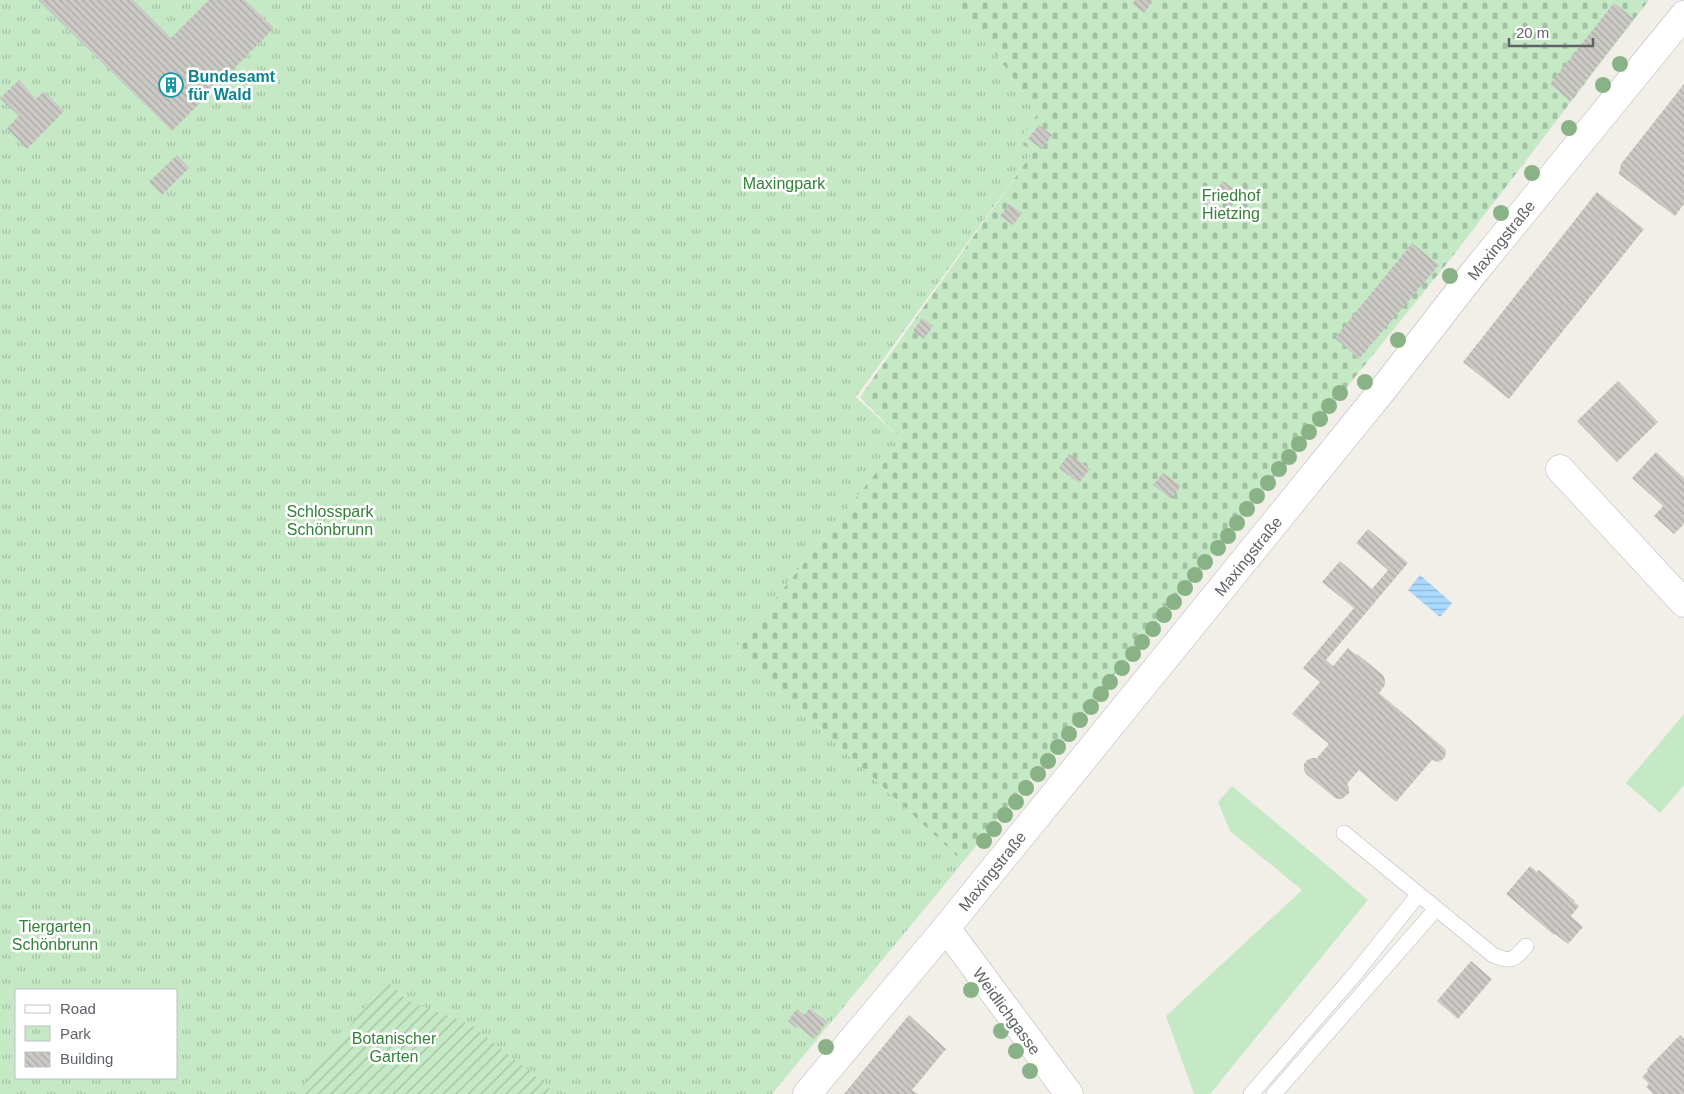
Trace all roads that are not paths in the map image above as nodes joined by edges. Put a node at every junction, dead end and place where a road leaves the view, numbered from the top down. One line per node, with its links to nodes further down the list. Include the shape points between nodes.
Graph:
1 (1684, 15): 7 (street, Maxingstraße)
2 (1560, 469): 3 (street)
3 (1682, 595)
4 (1344, 833): 5 (lane)
5 (1418, 895): 6 (lane); 11 (lane, via 1355,974)
6 (1436, 909): 8 (lane, via 1499,958 1515,958); 12 (lane)
7 (946, 928): 9 (street, Maxingstraße); 10 (street, Weidlichgasse)
8 (1526, 946)
9 (807, 1094)
10 (1069, 1094)
11 (1250, 1094)
12 (1274, 1094)

